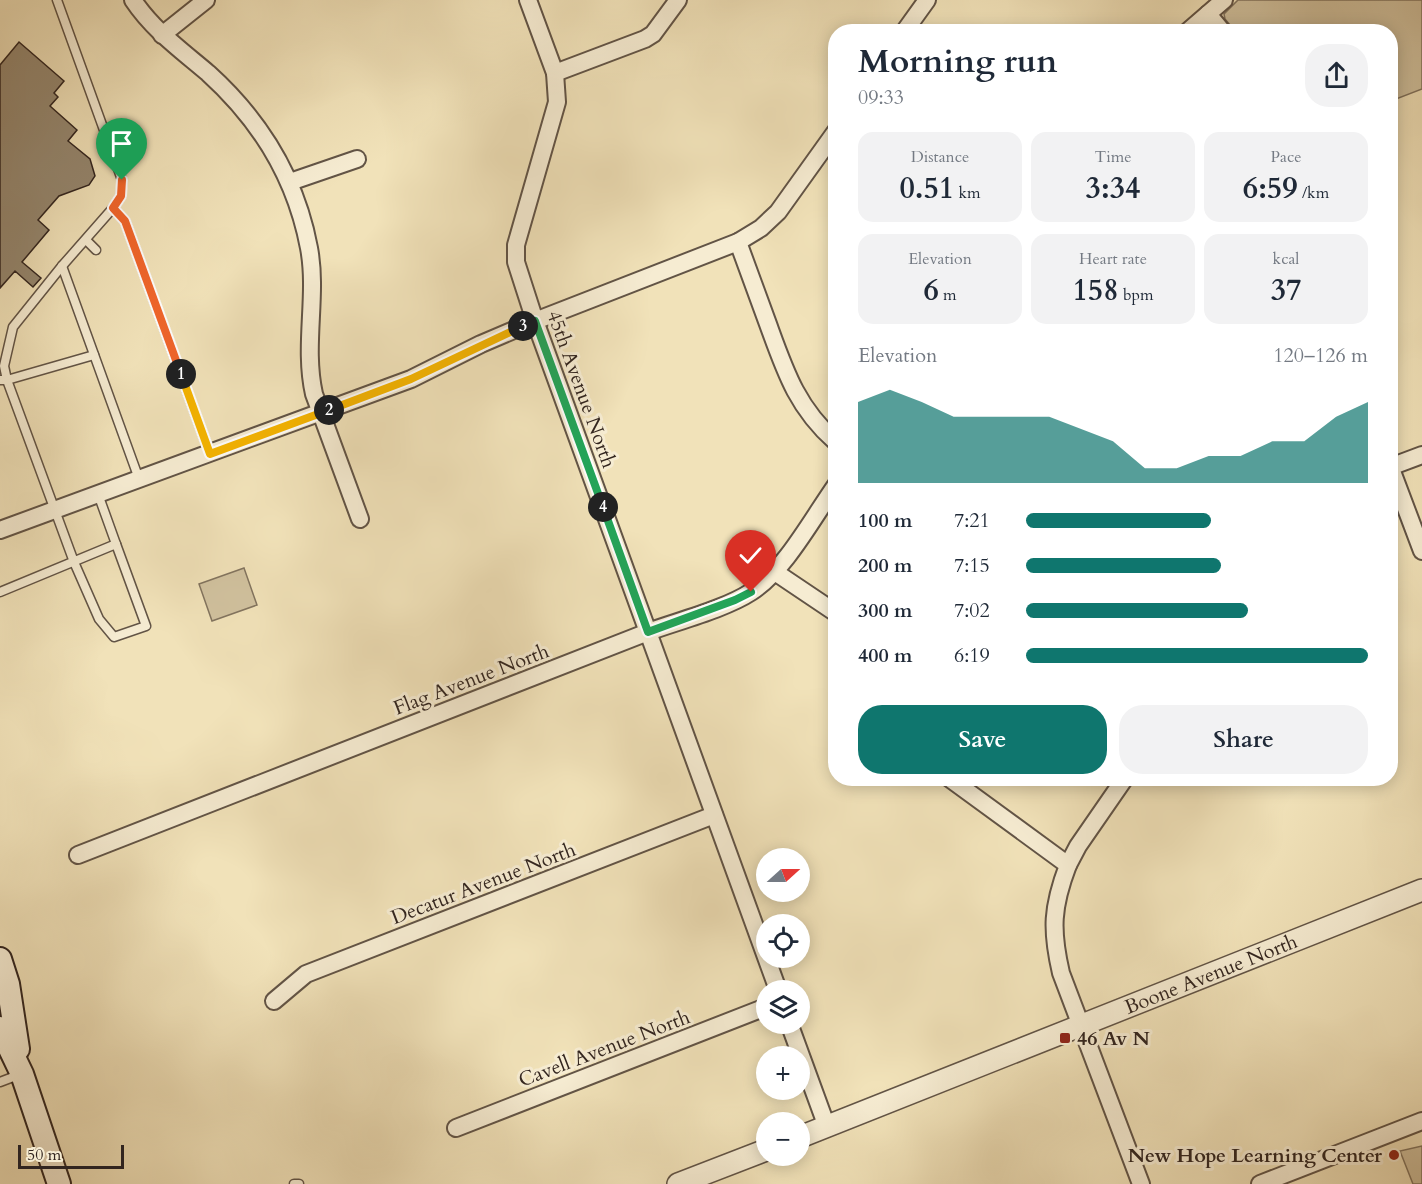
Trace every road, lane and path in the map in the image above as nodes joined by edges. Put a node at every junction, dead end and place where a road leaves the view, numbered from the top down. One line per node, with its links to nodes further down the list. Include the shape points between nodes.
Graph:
1 (57, 0): 17 (lane, via 122,180 121,196)
2 (133, 0): 12 (street)
3 (206, 0): 12 (street)
4 (528, 0): 13 (street, 45th Avenue North)
5 (678, 0): 13 (street, via 645,39)
6 (927, 0): 9 (street)
7 (1224, 0): 8 (street)
8 (1208, 14): 10 (street); 11 (street)
9 (910, 24)
10 (1196, 24)
11 (1216, 24)
12 (162, 35): 16 (street, via 241,105 267,140)
13 (555, 73): 22 (street, 45th Avenue North, via 556,112 516,245 516,262)
14 (828, 142): 19 (street, via 778,212)
15 (357, 159): 16 (street)
16 (290, 182): 25 (street, via 309,248 309,367)
17 (113, 208): 18 (lane); 27 (lane, via 125,221)
18 (86, 240): 20 (lane); 21 (lane)
19 (738, 242): 22 (street); 26 (street, via 787,378 807,412)
20 (96, 250)
21 (63, 266): 23 (lane); 24 (lane, via 13,327)
22 (535, 321): 25 (street, via 411,379); 43 (street, 45th Avenue North)
23 (94, 356): 24 (lane); 30 (lane)
24 (4, 380): 34 (lane)
25 (321, 413): 27 (street); 35 (street)
26 (828, 435)
27 (210, 454): 30 (street)
28 (1422, 454): 29 (street)
29 (1398, 464)
30 (139, 479): 32 (street)
31 (1398, 486): 38 (street)
32 (98, 494): 34 (street); 37 (lane)
33 (828, 496): 40 (street, Flag Avenue North)
34 (55, 510): 36 (street); 39 (lane)
35 (360, 519)
36 (0, 530)
37 (116, 544): 39 (lane); 39 (lane, via 146,626 114,637 99,619)
38 (1422, 551)
39 (74, 562): 41 (lane)
40 (775, 572): 42 (street); 43 (street, Flag Avenue North, via 735,600)
41 (0, 592)
42 (828, 608)
43 (648, 632): 46 (street, 45th Avenue North); 47 (street, Flag Avenue North)
44 (960, 786): 48 (street)
45 (1119, 786): 48 (street)
46 (714, 815): 51 (street, 45th Avenue North); 52 (street, Decatur Avenue North, via 306,974)
47 (78, 855)
48 (1068, 866): 54 (street, via 1058,891 1054,946)
49 (1422, 890): 54 (street, Boone Avenue North)
50 (0, 959): 57 (main road, via 8,984)
51 (774, 980)
52 (274, 1001)
53 (756, 1011): 61 (street, Cavell Avenue North)
54 (1082, 1025): 60 (street, Boone Avenue North); 68 (street)
55 (0, 1028): 57 (main road)
56 (793, 1034): 60 (street)
57 (22, 1074): 58 (lane); 64 (main road)
58 (0, 1083)
59 (1422, 1121): 69 (street)
60 (827, 1127): 62 (street, Boone Avenue North)
61 (456, 1128)
62 (810, 1133)
63 (756, 1154): 67 (street)
64 (59, 1184)
65 (294, 1184): 66 (lane)
66 (298, 1184)
67 (678, 1184)
68 (1141, 1184)
69 (1260, 1184)

